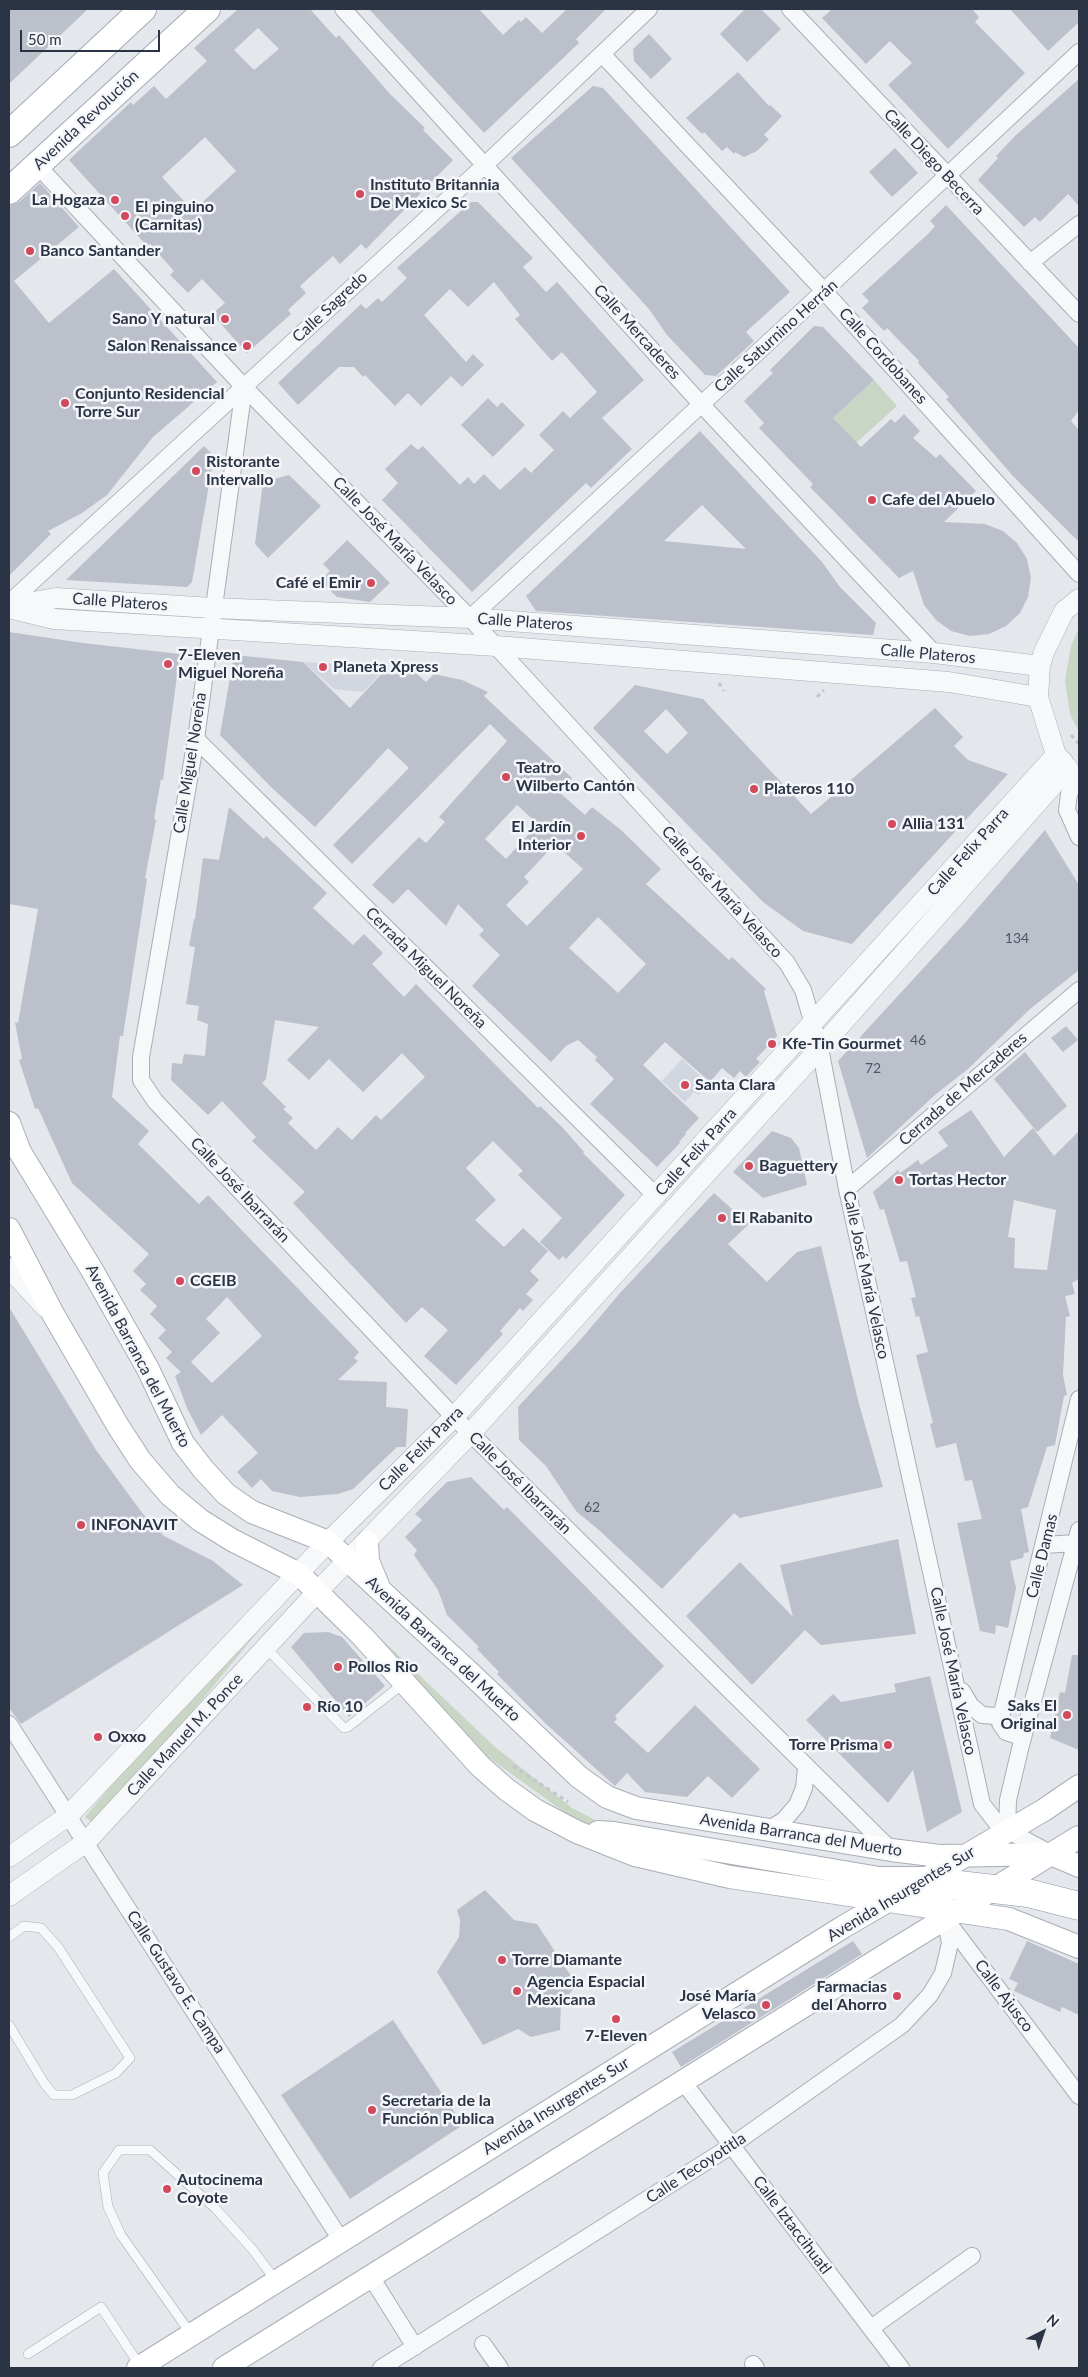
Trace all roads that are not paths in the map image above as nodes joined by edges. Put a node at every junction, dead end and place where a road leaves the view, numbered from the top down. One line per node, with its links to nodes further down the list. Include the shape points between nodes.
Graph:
1 (143, 9): 8 (main road)
2 (207, 9): 10 (main road, Avenida Revolución)
3 (344, 9): 9 (street, Calle Mercaderes)
4 (649, 9): 7 (street, Calle Sagredo)
5 (790, 9): 11 (street, Calle Diego Becerra)
6 (1079, 52): 11 (street, Calle Saturnino Herrán)
7 (602, 54): 9 (street, Calle Sagredo); 15 (street, Calle Cordobanes)
8 (9, 134)
9 (486, 164): 17 (street, Calle Sagredo); 18 (street, Calle Mercaderes)
10 (37, 165): 12 (main road, Avenida Revolución); 17 (street, Calle José María Velasco)
11 (948, 176): 14 (street, Calle Diego Becerra); 15 (street, Calle Saturnino Herrán)
12 (9, 191)
13 (1079, 224): 14 (street)
14 (1030, 263): 16 (street, Calle Diego Becerra)
15 (824, 292): 18 (street, Calle Saturnino Herrán); 19 (street, Calle Cordobanes)
16 (1079, 314)
17 (244, 387): 21 (street, Calle Sagredo); 22 (street, Calle Miguel Noreña); 23 (street, Calle José María Velasco)
18 (702, 404): 23 (street, Calle Saturnino Herrán); 26 (street, Calle Mercaderes)
19 (1079, 574)
20 (1079, 599): 27 (street, via 1064,611)
21 (9, 605): 22 (street, Calle Plateros, via 56,598); 24 (street, Calle Plateros, via 54,619)
22 (212, 608): 23 (street, Calle Plateros); 24 (street, Calle Miguel Noreña)
23 (470, 618): 25 (street, Calle José María Velasco); 26 (street, Calle Plateros)
24 (210, 630): 25 (street, Calle Plateros); 29 (street, Calle Miguel Noreña)
25 (496, 646): 28 (street, Calle Plateros, via 949,682); 33 (street, Calle José María Velasco, via 787,963 803,990)
26 (934, 653): 27 (street, Calle Plateros)
27 (1040, 666): 28 (street)
28 (1038, 697): 30 (street)
29 (196, 739): 35 (street, Calle Miguel Noreña, via 141,1057); 38 (street, Cerrada Miguel Noreña)
30 (1070, 769): 31 (street, via 1067,810); 33 (street, Calle Felix Parra); 34 (street, Calle Felix Parra)
31 (1079, 837)
32 (1079, 990): 37 (street, Cerrada de Mercaderes)
33 (814, 1022): 34 (street, Calle José María Velasco); 38 (street, Calle Felix Parra)
34 (820, 1048): 37 (street, Calle José María Velasco); 44 (street, Calle Felix Parra)
35 (141, 1080): 43 (street, Calle José Ibarrarán, via 156,1100)
36 (9, 1122): 46 (main road, Avenida Barranca del Muerto, via 20,1152 148,1369 183,1443 226,1494 252,1512)
37 (847, 1189): 54 (street, Calle José María Velasco)
38 (656, 1196): 43 (street, Calle Felix Parra)
39 (9, 1229): 41 (main road)
40 (9, 1268): 41 (street)
41 (52, 1314): 50 (main road, via 136,1454 170,1495 200,1520 232,1540)
42 (1079, 1400): 48 (street, Calle Damas)
43 (454, 1417): 44 (street, Calle José Ibarrarán); 46 (street, Calle Felix Parra)
44 (470, 1434): 47 (street, Calle Felix Parra); 59 (street, Calle José Ibarrarán)
45 (1078, 1537): 48 (street); 58 (street, Calle Damas)
46 (328, 1542): 49 (main road, Avenida Barranca del Muerto); 50 (street, Calle Manuel M. Ponce)
47 (367, 1542): 49 (street, Calle Felix Parra); 52 (main road, via 368,1561)
48 (1044, 1545): 56 (street, Calle Damas)
49 (349, 1560): 51 (street, Calle Manuel M. Ponce); 52 (main road, Avenida Barranca del Muerto)
50 (299, 1574): 51 (main road); 61 (street, Calle Manuel M. Ponce)
51 (318, 1591): 53 (street, Calle Manuel M. Ponce); 55 (main road)
52 (386, 1596): 62 (main road, Avenida Barranca del Muerto, via 579,1777 607,1797 636,1808)
53 (266, 1648): 55 (lane, via 344,1728); 66 (street, Calle Manuel M. Ponce)
54 (956, 1680): 56 (street, via 976,1712 989,1717); 63 (street, Calle José María Velasco, via 982,1804 993,1820)
55 (404, 1683): 64 (main road, via 506,1790)
56 (1002, 1713): 58 (street, via 1000,1723 1006,1732 1015,1735)
57 (9, 1724): 61 (street, Calle Gustavo E. Campa)
58 (1027, 1726): 63 (street, Calle Damas, via 1008,1800)
59 (806, 1768): 62 (street, via 804,1788 797,1805 784,1820); 67 (street, Calle José Ibarrarán)
60 (1079, 1786): 63 (main road, Avenida Insurgentes Sur)
61 (68, 1816): 66 (street, Calle Gustavo E. Campa); 70 (street, Calle Manuel M. Ponce)
62 (768, 1830): 67 (main road, Avenida Barranca del Muerto)
63 (1007, 1831): 68 (street); 69 (main road, Avenida Insurgentes Sur)
64 (577, 1832): 72 (main road, via 614,1833 880,1878); 75 (main road, via 635,1855 730,1877)
65 (1079, 1837): 68 (main road)
66 (86, 1842): 74 (street, Calle Manuel M. Ponce); 84 (street, Calle Gustavo E. Campa)
67 (891, 1850): 69 (main road, Avenida Barranca del Muerto)
68 (1051, 1854): 69 (main road, Avenida Barranca del Muerto); 71 (main road, Avenida Barranca del Muerto); 72 (main road); 73 (main road)
69 (965, 1856): 72 (main road, Avenida Insurgentes Sur)
70 (9, 1857)
71 (1079, 1866)
72 (925, 1878): 75 (main road, Avenida Insurgentes Sur)
73 (996, 1889): 75 (highway, via 940,1885); 76 (highway, via 1028,1893); 77 (main road)
74 (9, 1896)
75 (902, 1900): 77 (main road); 84 (main road, Avenida Insurgentes Sur)
76 (1079, 1906)
77 (952, 1914): 79 (main road, via 1009,1919); 81 (main road); 82 (street, Calle Ajusco); 83 (street, Calle Tecoyotitla, via 948,1959 922,2006 902,2025)
78 (9, 1937): 80 (lane, via 24,1926 41,1928 58,1946 130,2058 116,2073 72,2095 54,2095)
79 (1079, 1947)
80 (9, 2025)
81 (684, 2082): 83 (street, Calle Iztaccihuatl); 86 (main road)
82 (1079, 2096)
83 (732, 2146): 88 (street, Calle Iztaccihuatl); 91 (street, Calle Tecoyotitla)
84 (341, 2240): 87 (main road, Avenida Insurgentes Sur)
85 (972, 2256): 88 (street)
86 (371, 2277): 91 (street); 94 (main road)
87 (276, 2281): 89 (main road, Avenida Insurgentes Sur); 89 (lane, via 216,2209 150,2150 119,2150 102,2173 108,2207 121,2235)
88 (871, 2328): 97 (street, Calle Iztaccihuatl)
89 (192, 2334): 93 (main road, Avenida Insurgentes Sur)
90 (483, 2344): 96 (street)
91 (415, 2347): 95 (street, Calle Tecoyotitla)
92 (28, 2354): 93 (lane, via 101,2307)
93 (139, 2367)
94 (224, 2368)
95 (381, 2368)
96 (500, 2368)
97 (901, 2368)

